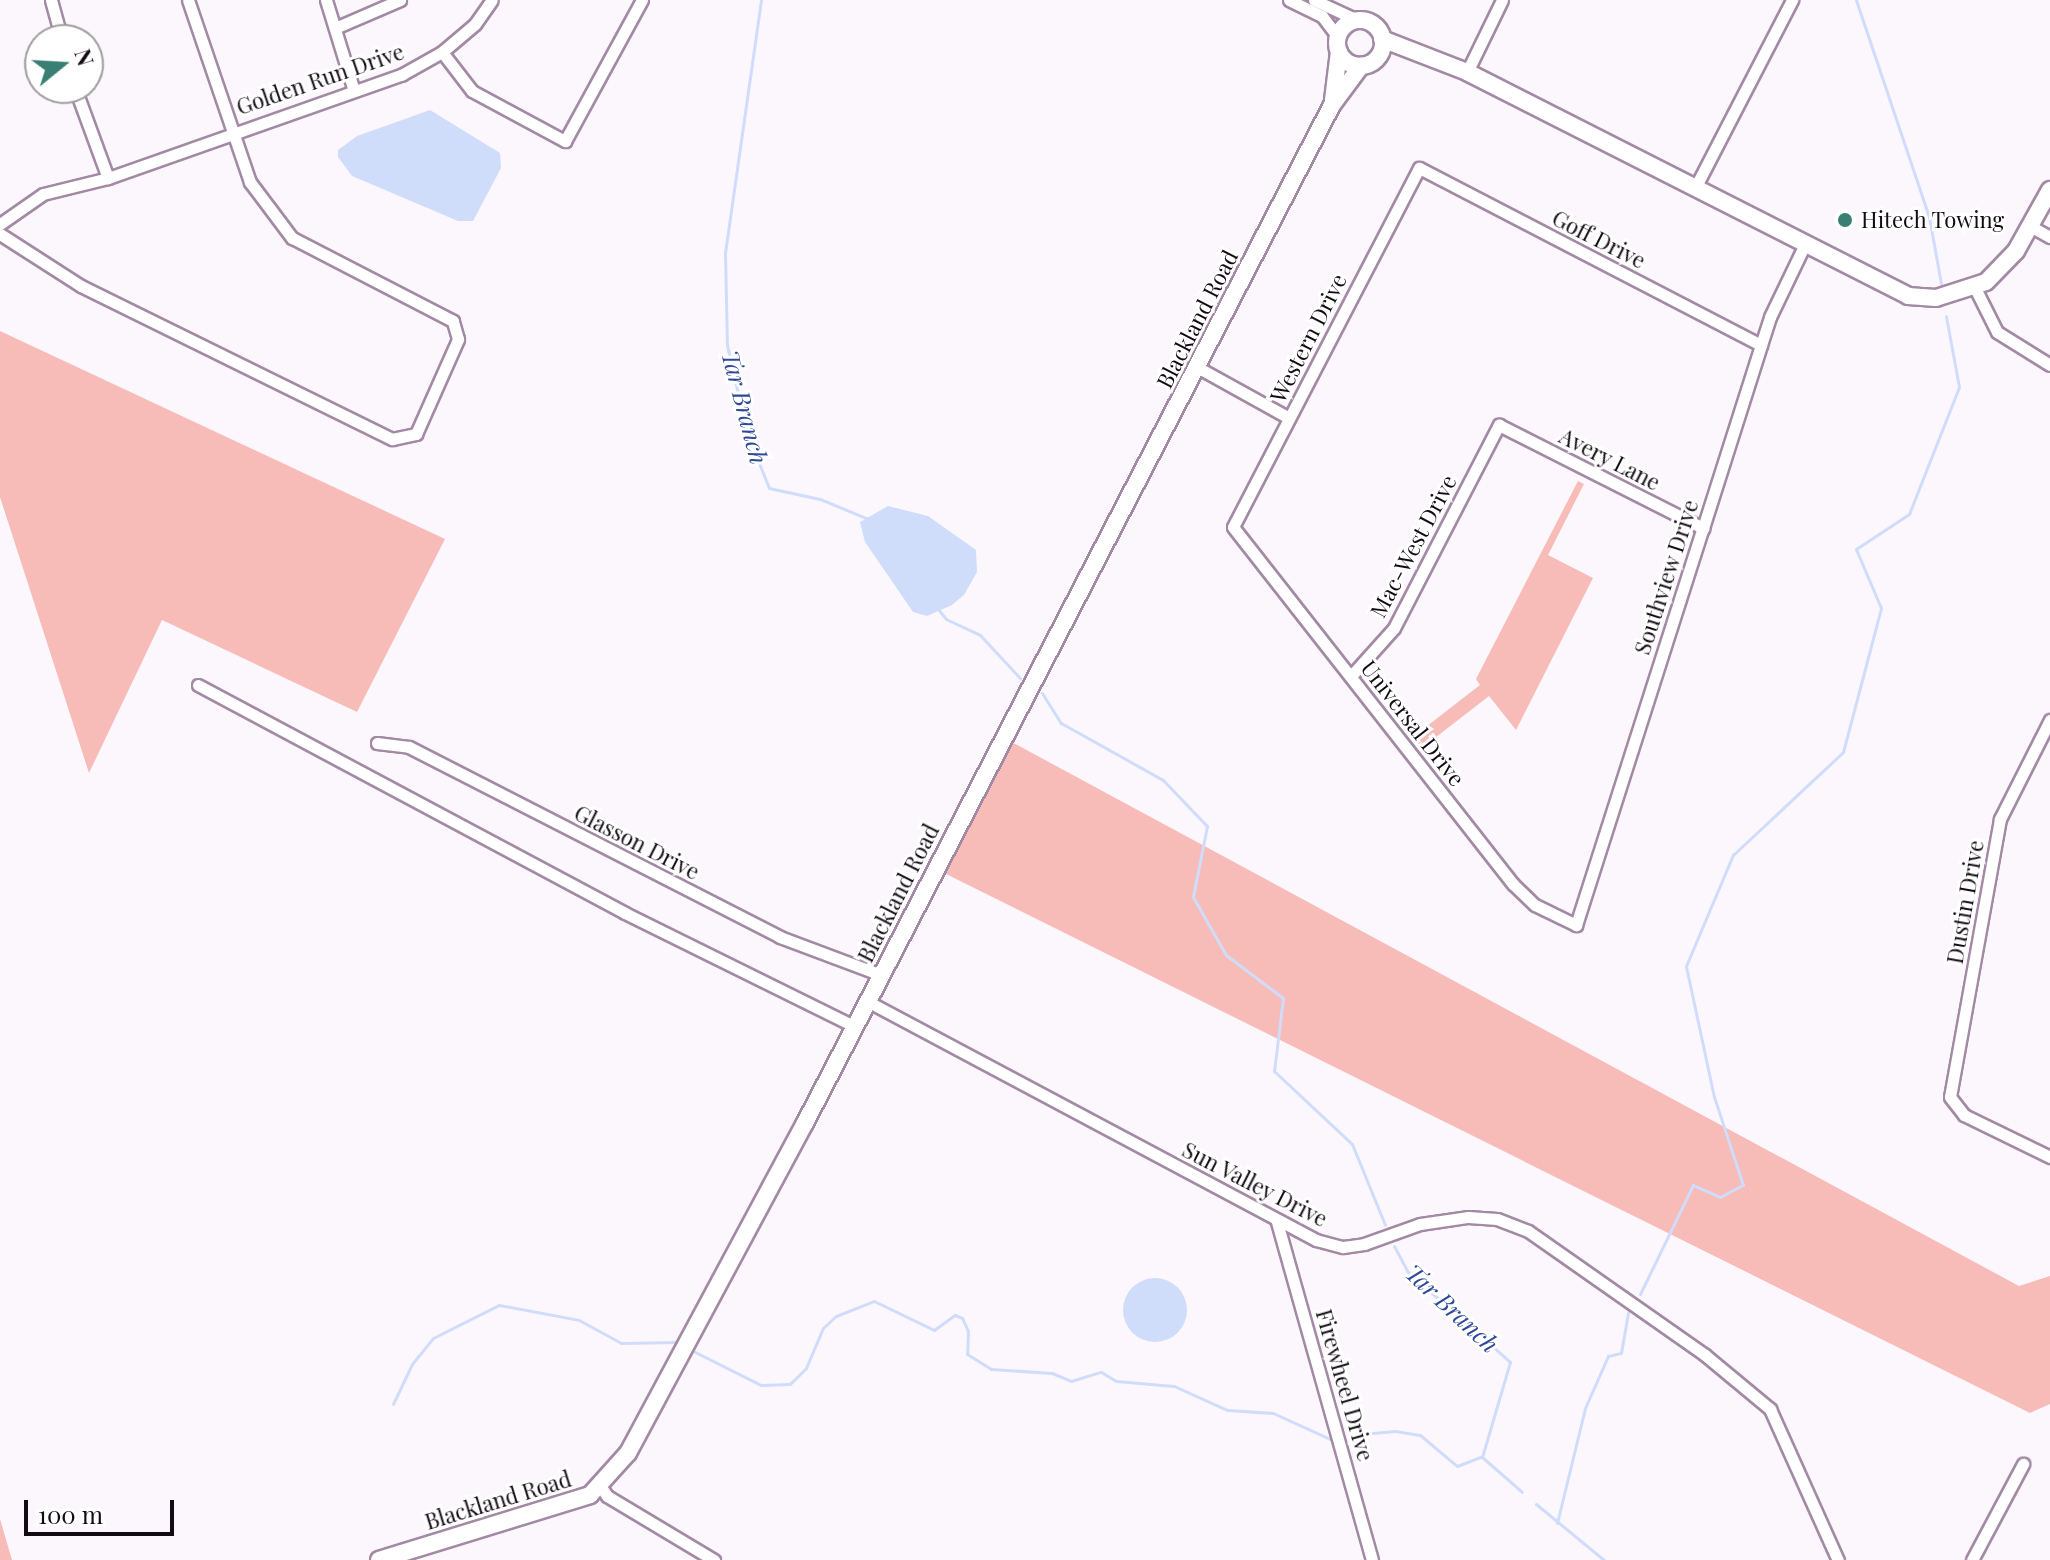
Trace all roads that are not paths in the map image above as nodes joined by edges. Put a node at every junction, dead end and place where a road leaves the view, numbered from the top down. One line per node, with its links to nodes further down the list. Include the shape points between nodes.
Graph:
1 (51, 0): 12 (street)
2 (188, 0): 23 (street)
3 (326, 0): 13 (street)
4 (400, 0): 13 (street)
5 (492, 0): 16 (street, Golden Run Drive, via 475,24)
6 (642, 0): 16 (street, via 565,141 472,91)
7 (1289, 0): 15 (street, via 1322,16)
8 (1314, 0): 11 (street)
9 (1502, 0): 19 (street)
10 (1792, 0): 26 (street)
11 (1357, 20): 14 (street, via 1372,24); 15 (street)
12 (58, 24)
13 (335, 28): 20 (street)
14 (1382, 39): 17 (street); 18 (street)
15 (1339, 44): 18 (street, via 1351,64); 22 (street, Blackland Road)
16 (442, 52): 20 (street, Golden Run Drive, via 401,75)
17 (1412, 53): 18 (street); 19 (street)
18 (1368, 63): 22 (street, Blackland Road)
19 (1467, 72): 26 (street)
20 (354, 91): 23 (street, Golden Run Drive)
21 (81, 104): 25 (street)
22 (1332, 105): 36 (street, Blackland Road)
23 (231, 131): 25 (street, Golden Run Drive); 30 (street, via 250,182 292,238 453,321 458,339 416,434 392,439 81,286)
24 (1419, 168): 34 (street, Goff Drive); 37 (street, Western Drive)
25 (108, 178): 28 (street, Golden Run Drive, via 43,194)
26 (1695, 188): 32 (street)
27 (2050, 190): 29 (street)
28 (0, 224)
29 (2030, 226): 31 (street); 33 (street, via 2009,260)
30 (0, 234)
31 (2050, 237)
32 (1804, 246): 33 (street, via 1908,296 1936,298); 34 (street, Southview Drive)
33 (1975, 288): 35 (street, via 1997,332)
34 (1761, 345): 40 (street, Southview Drive)
35 (2050, 365)
36 (1197, 367): 37 (street); 46 (street, Blackland Road)
37 (1289, 418): 39 (street, Western Drive)
38 (1499, 425): 40 (street, Avery Lane); 41 (street, Mac-West Drive, via 1394,628)
39 (1233, 527): 41 (street, Universal Drive)
40 (1703, 528): 45 (street, Southview Drive)
41 (1351, 676): 45 (street, Universal Drive, via 1513,884 1535,905)
42 (198, 685): 48 (street, via 625,913)
43 (2050, 720): 49 (street, Dustin Drive, via 2000,819 1951,1102 1964,1115)
44 (377, 743): 46 (street, Glasson Drive, via 409,747 780,937)
45 (1576, 925)
46 (881, 975): 47 (street, Blackland Road)
47 (867, 1001): 48 (street, Blackland Road); 50 (street, Sun Valley Drive)
48 (854, 1026): 52 (street, Blackland Road, via 643,1429)
49 (2050, 1157)
50 (1277, 1222): 55 (street, Firewheel Drive); 56 (street, Sun Valley Drive, via 1343,1247 1445,1219 1497,1219 1528,1231 1705,1355 1770,1409)
51 (2023, 1464): 57 (street)
52 (601, 1487): 53 (street, Blackland Road, via 566,1505); 54 (street, via 607,1496)
53 (379, 1560)
54 (714, 1560)
55 (1372, 1560)
56 (1838, 1560)
57 (1972, 1560)

